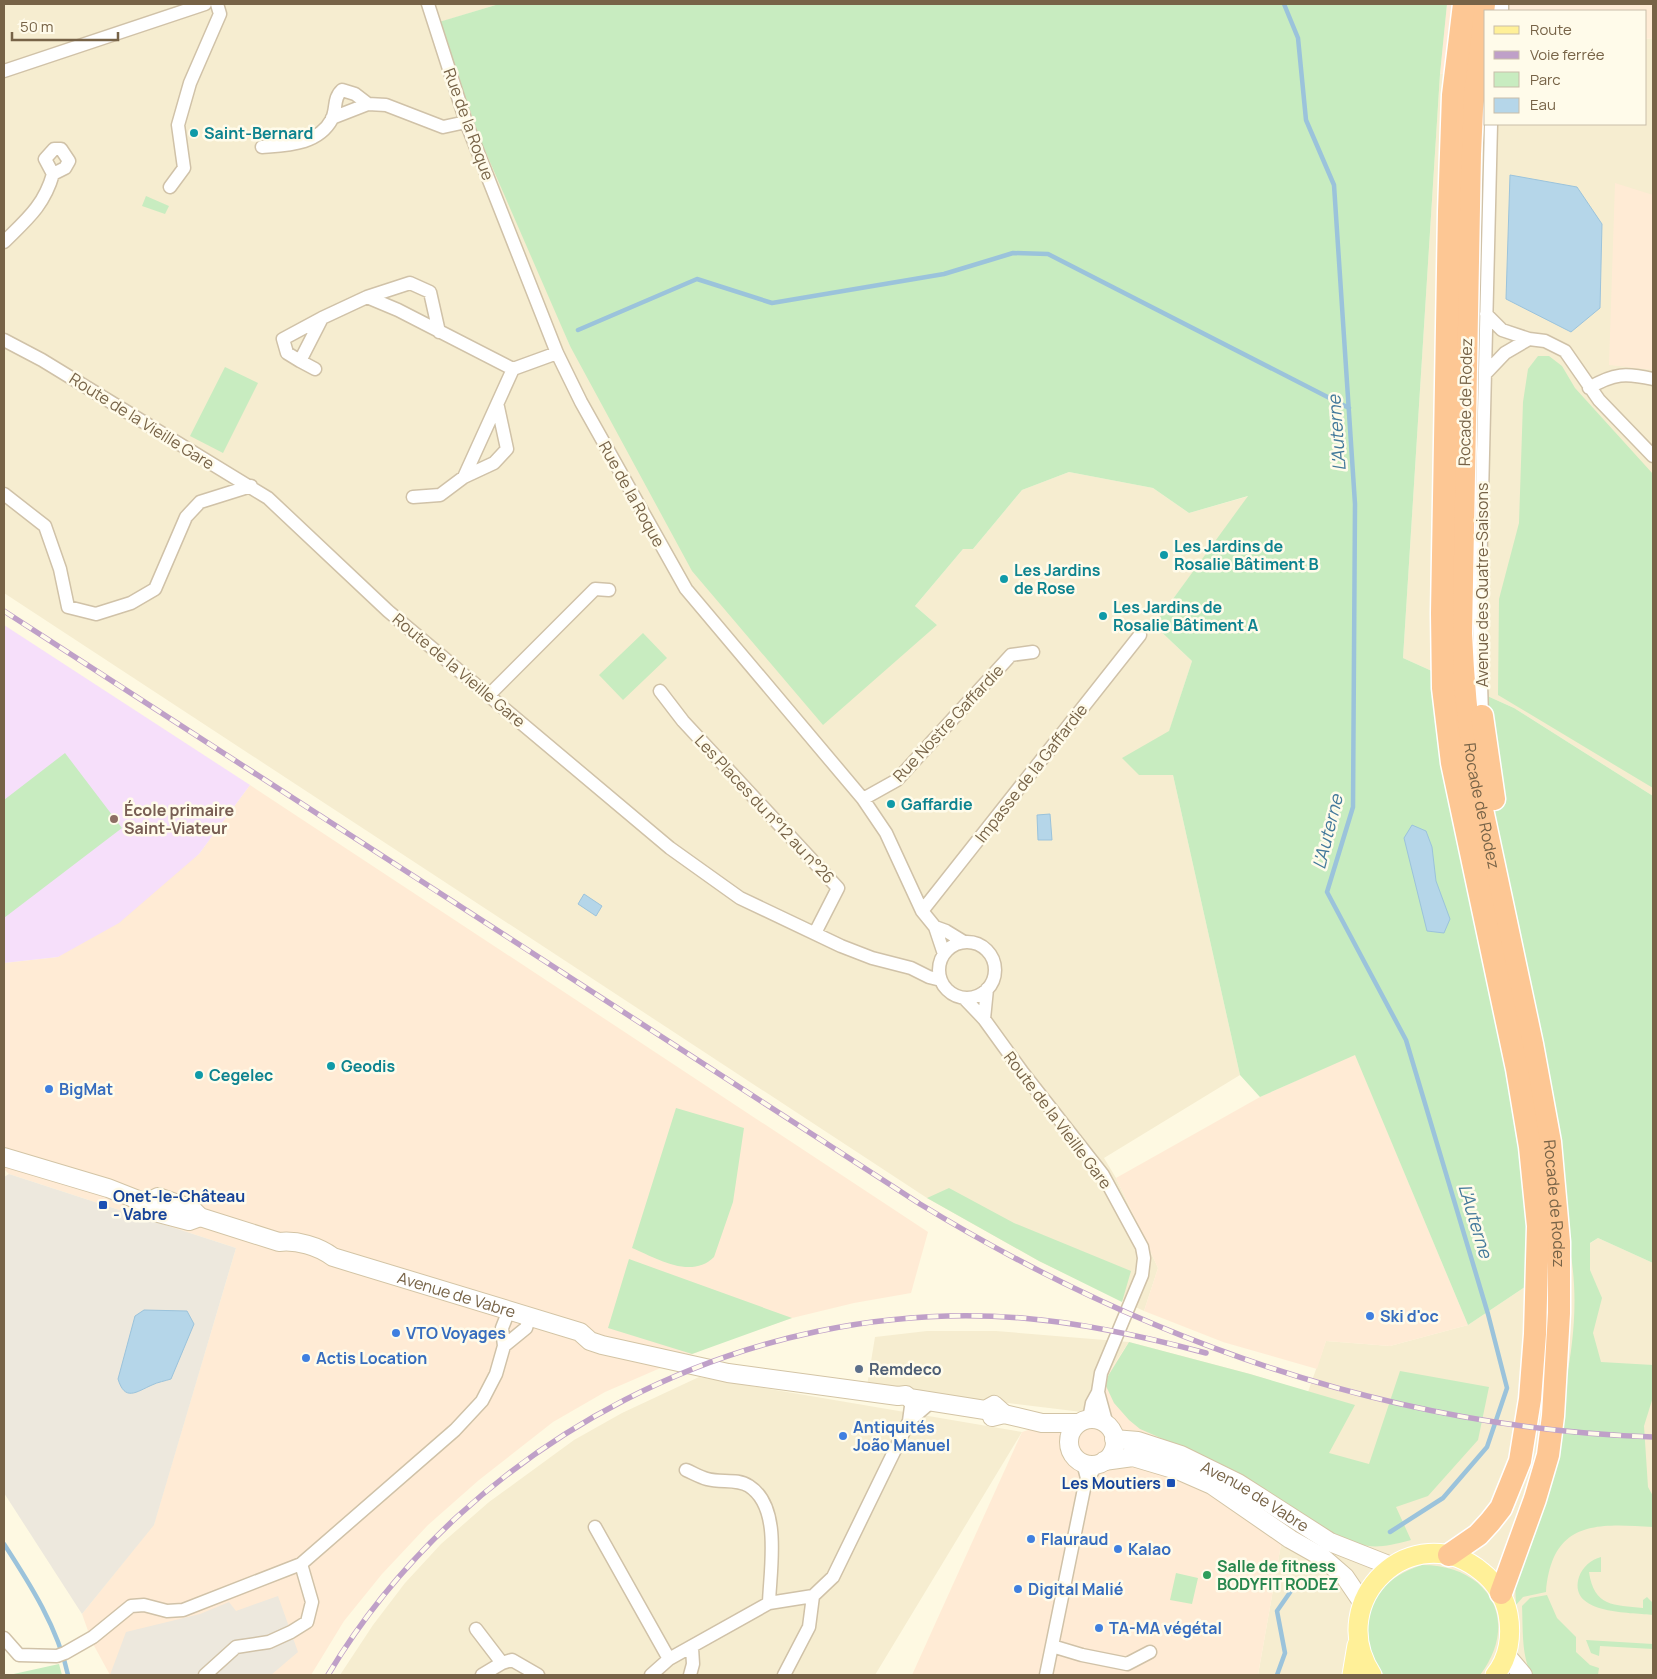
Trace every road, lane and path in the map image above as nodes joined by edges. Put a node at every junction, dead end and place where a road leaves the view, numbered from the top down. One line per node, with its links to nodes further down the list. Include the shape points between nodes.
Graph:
1 (205, 4): 6 (street)
2 (217, 4): 13 (street, via 220,14 190,83 178,125 184,168)
3 (428, 4): 9 (street, Rue de la Roque)
4 (1464, 4): 67 (highway, Rocade de Rodez, via 1453,95 1449,212 1442,613 1444,688 1452,763 1519,1078 1538,1226 1530,1399 1520,1461 1501,1508 1478,1535)
5 (1484, 4): 51 (highway, Rocade de Rodez, via 1470,154 1462,651 1466,722 1473,767)
6 (4, 71)
7 (368, 104): 8 (street); 8 (street, via 355,94 342,90 336,95); 9 (street, via 386,105 443,127)
8 (332, 118): 11 (street, via 316,136 298,144)
9 (466, 122): 21 (street, Rue de la Roque)
10 (1491, 125): 16 (street, Avenue des Quatre-Saisons)
11 (262, 147)
12 (53, 174): 14 (street, via 36,212)
13 (170, 186)
14 (4, 242)
15 (366, 297): 17 (street); 18 (street); 18 (street, via 410,283 430,292)
16 (1486, 314): 19 (street, via 1502,330); 25 (street, Avenue des Quatre-Saisons)
17 (322, 318): 22 (street); 22 (street, via 283,339 287,353)
18 (439, 332): 24 (street)
19 (1529, 339): 25 (street, via 1505,353); 27 (street, via 1545,341 1565,351)
20 (8, 342): 31 (street, Route de la Vieille Gare)
21 (557, 352): 24 (street); 40 (street, Rue de la Roque, via 581,402 686,589)
22 (300, 361): 23 (street)
23 (315, 369)
24 (513, 369): 28 (street)
25 (1485, 374): 39 (street, Avenue des Quatre-Saisons, via 1479,619)
26 (1653, 379): 27 (street, via 1630,374 1606,379)
27 (1589, 388): 29 (street)
28 (498, 407): 30 (street); 30 (street, via 507,449 494,463)
29 (1653, 456)
30 (464, 477): 33 (street, via 440,495)
31 (250, 486): 32 (street, via 200,502 186,517 155,589 131,603 96,614 68,607 60,568 45,526); 38 (street, Route de la Vieille Gare, via 268,498 388,611)
32 (4, 494)
33 (413, 497)
34 (609, 590): 38 (street, via 595,589)
35 (1140, 634): 41 (street, Impasse de la Gaffardie)
36 (1033, 652): 40 (street, Rue Nostre Gaffardie, via 1011,655 897,780)
37 (660, 691): 43 (street, Les Places du n°12 au n°26, via 683,721 838,888)
38 (489, 695): 43 (street, Route de la Vieille Gare, via 670,848 740,898)
39 (1482, 716): 51 (highway, via 1504,857 1533,1006)
40 (863, 799): 41 (street, Rue de la Roque, via 886,833)
41 (922, 911): 42 (street, Rue de la Roque)
42 (935, 927): 44 (street, Rue de la Roque); 45 (street, Rue de la Roque)
43 (815, 934): 46 (street, Route de la Vieille Gare, via 872,958)
44 (964, 942): 45 (street, via 949,948); 48 (street, via 981,946 993,961 994,976)
45 (942, 958): 46 (street); 47 (street)
46 (919, 970): 47 (street, Route de la Vieille Gare, via 929,978)
47 (940, 980): 49 (street, via 950,992)
48 (987, 989): 49 (street, via 972,998); 50 (street)
49 (964, 998): 50 (street, Route de la Vieille Gare)
50 (984, 1019): 56 (street, Route de la Vieille Gare, via 1104,1175 1142,1247 1142,1275 1101,1373)
51 (1532, 1044): 70 (highway, Rocade de Rodez, via 1550,1142 1559,1242 1553,1416 1548,1455 1536,1499)
52 (4, 1157): 53 (main road, Avenue de Vabre, via 80,1178 146,1203 151,1211 188,1221 200,1217 279,1242 288,1251 321,1260 333,1258)
53 (510, 1310): 54 (main road, Avenue de Vabre); 55 (street, via 502,1328)
54 (530, 1316): 55 (street, via 526,1328); 57 (main road, Avenue de Vabre, via 580,1332 606,1335 654,1355 728,1373)
55 (504, 1346): 68 (street, via 496,1374 482,1401 462,1423)
56 (1098, 1392): 60 (street, Route de la Vieille Gare); 62 (street, Route de la Vieille Gare)
57 (906, 1398): 58 (main road, Avenue de Vabre); 59 (street)
58 (931, 1402): 59 (street); 61 (main road, Avenue de Vabre, via 985,1410 991,1418 1004,1414)
59 (909, 1421): 71 (street, via 833,1577)
60 (1084, 1421): 61 (main road, Avenue de Vabre); 62 (main road); 63 (main road, via 1072,1429)
61 (1042, 1423): 63 (main road, Avenue de Vabre)
62 (1111, 1432): 64 (main road, via 1112,1452); 69 (main road, Avenue de Vabre, via 1181,1455 1238,1483 1330,1542)
63 (1068, 1443): 64 (main road, via 1073,1455)
64 (1093, 1467): 72 (main road, Avenue de Vabre, via 1133,1457 1180,1471 1212,1485 1322,1557 1345,1577); 77 (street)
65 (686, 1470): 73 (street, via 708,1479 749,1485 764,1501 771,1518)
66 (595, 1527): 81 (street)
67 (1449, 1555): 69 (main road, via 1412,1557); 70 (main road, via 1474,1565 1489,1577)
68 (301, 1564): 75 (street, via 182,1610 131,1606 88,1640 61,1654 20,1655); 83 (street, via 312,1602 307,1622 269,1642 236,1647)
69 (1391, 1566): 72 (main road, via 1374,1582)
70 (1500, 1593): 80 (main road, via 1510,1624)
71 (813, 1596): 73 (street); 88 (street, via 809,1627)
72 (1362, 1602): 76 (main road)
73 (769, 1603): 78 (street)
74 (476, 1629): 82 (street)
75 (4, 1638)
76 (1357, 1641): 90 (main road); 91 (main road)
77 (1052, 1646): 79 (street, via 1127,1664); 89 (street)
78 (692, 1648): 81 (street); 87 (street)
79 (1150, 1652)
80 (1506, 1655): 92 (main road); 93 (main road)
81 (669, 1658): 86 (street)
82 (502, 1663): 84 (street); 85 (street, via 512,1660)
83 (205, 1675)
84 (482, 1675)
85 (538, 1675)
86 (651, 1675)
87 (690, 1675)
88 (784, 1675)
89 (1046, 1675)
90 (1352, 1675)
91 (1372, 1675)
92 (1495, 1675)
93 (1523, 1675)

